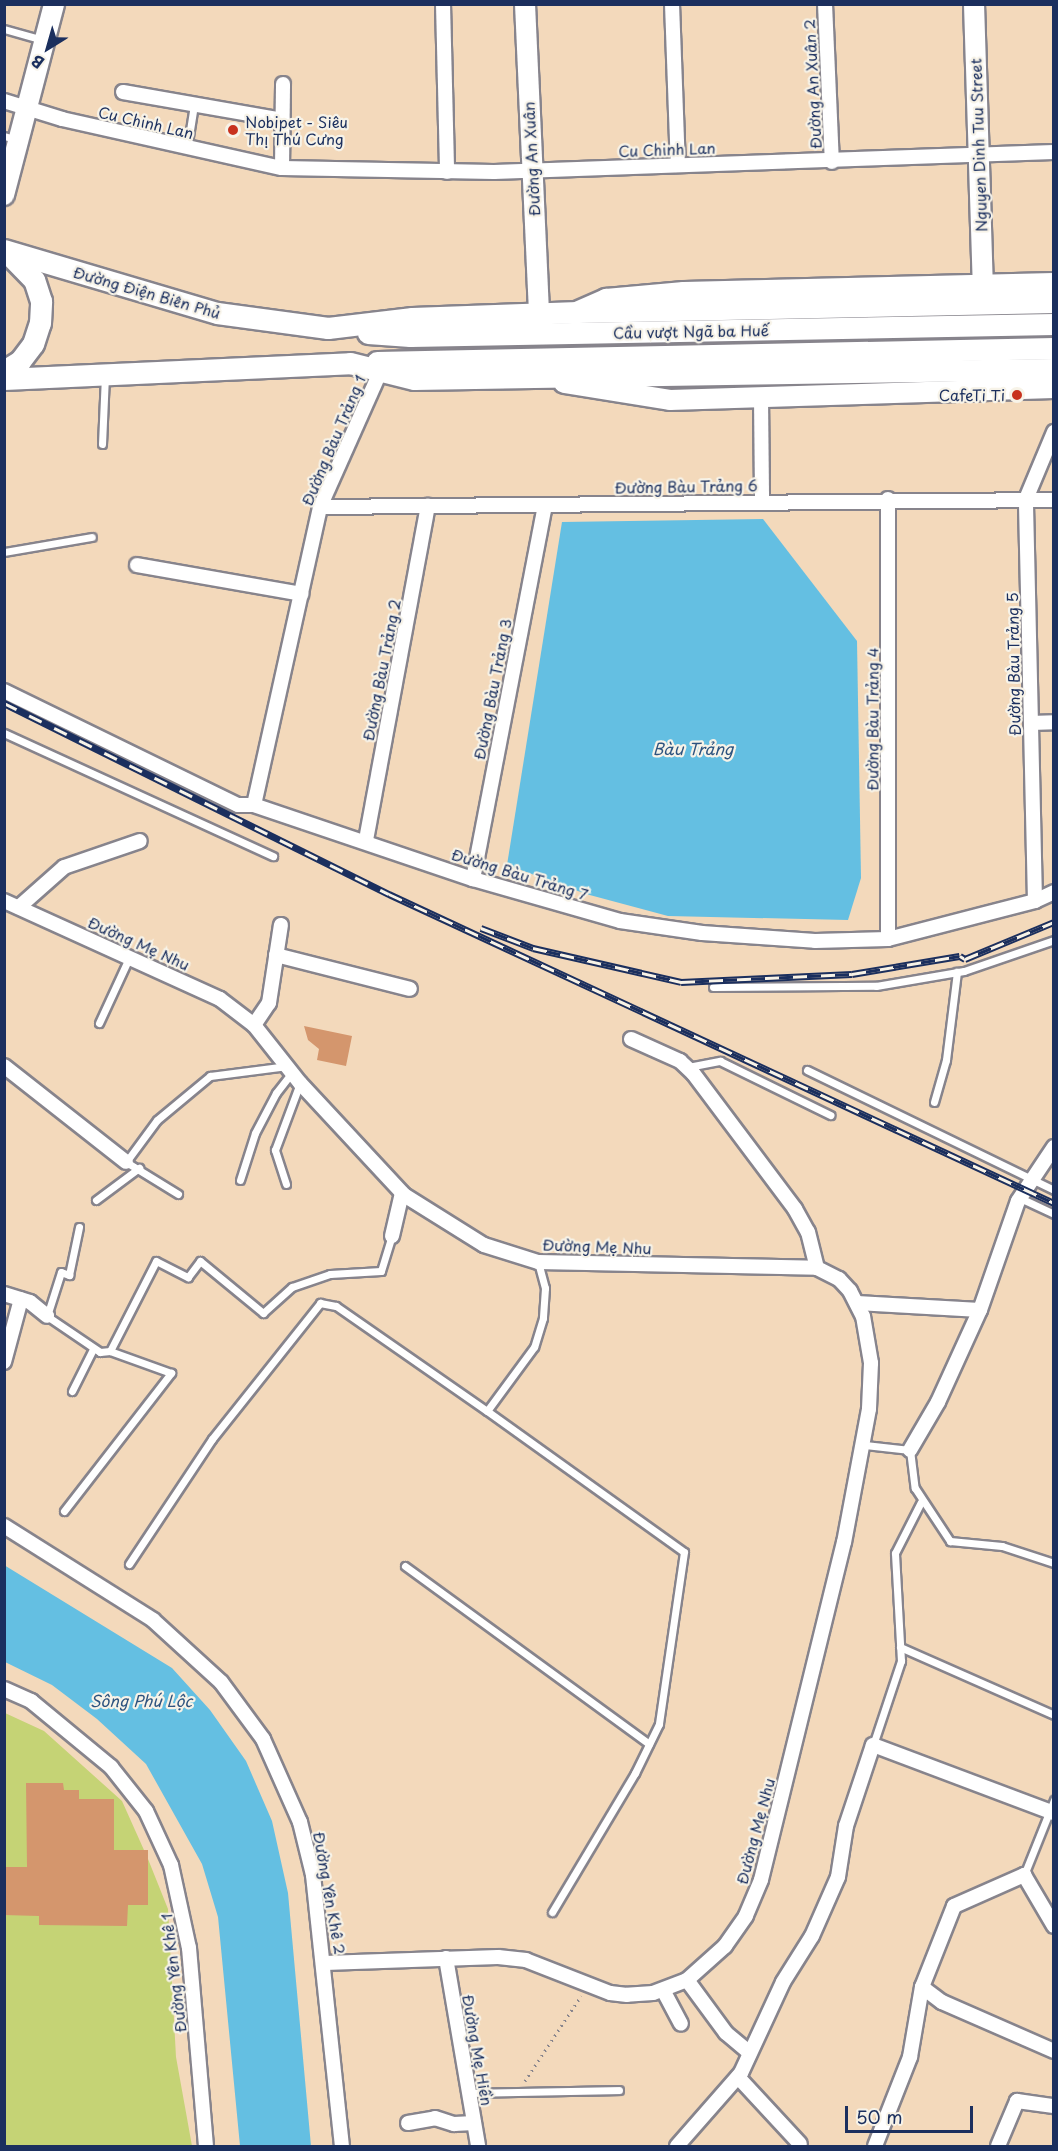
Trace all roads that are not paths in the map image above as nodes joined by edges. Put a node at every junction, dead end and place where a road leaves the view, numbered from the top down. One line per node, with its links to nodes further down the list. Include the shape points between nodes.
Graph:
1 (54, 4): 8 (street)
2 (443, 4): 23 (street)
3 (525, 4): 22 (street, Đường An Xuân)
4 (672, 4): 20 (street)
5 (825, 4): 19 (street, Đường An Xuân 2)
6 (974, 4): 18 (street, Nguyen Dinh Tuu Street)
7 (4, 29): 8 (lane)
8 (45, 40): 13 (street)
9 (283, 84): 14 (street)
10 (123, 92): 12 (street, Cu Chinh Lan)
11 (4, 101): 13 (street, Cu Chinh Lan)
12 (194, 105): 14 (street, Cu Chinh Lan); 16 (lane)
13 (28, 108): 15 (street); 16 (street, Cu Chinh Lan)
14 (283, 120): 21 (street)
15 (12, 139): 24 (street)
16 (188, 149): 21 (street, Cu Chinh Lan)
17 (1053, 152): 18 (street, Cu Chinh Lan)
18 (978, 154): 19 (street, Cu Chinh Lan); 27 (street, Nguyen Dinh Tuu Street)
19 (832, 162): 20 (street, Cu Chinh Lan)
20 (678, 165): 22 (street, Cu Chinh Lan)
21 (282, 168): 23 (street, Cu Chinh Lan)
22 (530, 171): 23 (street, Cu Chinh Lan); 30 (street, Đường An Xuân)
23 (447, 172)
24 (4, 195)
25 (4, 250): 32 (main road, Đường Điện Biên Phủ, via 217,313); 37 (main road, via 21,262 34,280 40,301 40,323 33,344 20,362)
26 (1053, 283): 27 (street)
27 (983, 285): 29 (street, via 684,292 606,299)
28 (1053, 302): 29 (main road, Cầu vượt Ngã ba Huế)
29 (578, 312): 30 (main road, Đường Điện Biên Phủ)
30 (539, 313): 32 (main road, Đường Điện Biên Phủ, via 412,318)
31 (1053, 324): 32 (main road, Cầu vượt Ngã ba Huế, via 410,336)
32 (328, 328)
33 (1053, 348): 34 (main road, Cầu vượt Ngã ba Huế)
34 (350, 363): 36 (main road); 38 (main road)
35 (1053, 369): 39 (main road)
36 (381, 370): 39 (main road, via 414,379); 51 (street, Đường Bàu Trảng 1)
37 (4, 372)
38 (105, 376): 40 (main road); 44 (lane)
39 (532, 378): 42 (street, via 670,400)
40 (4, 379)
41 (1053, 388): 42 (street)
42 (761, 398): 47 (street)
43 (1053, 432): 45 (street, Đường Bàu Trảng 5)
44 (102, 444)
45 (1026, 498): 46 (street, Đường Bàu Trảng 6); 48 (street, Đường Bàu Trảng 6); 58 (street, Đường Bàu Trảng 5)
46 (888, 499): 47 (street, Đường Bàu Trảng 6); 70 (street, Đường Bàu Trảng 4)
47 (762, 500): 50 (street, Đường Bàu Trảng 6)
48 (1053, 500)
49 (428, 506): 50 (street, Đường Bàu Trảng 6); 51 (street, Đường Bàu Trảng 6); 61 (street, Đường Bàu Trảng 2)
50 (545, 506): 64 (street, Đường Bàu Trảng 3)
51 (320, 507): 55 (street, Đường Bàu Trảng 1)
52 (92, 537): 53 (lane)
53 (4, 552)
54 (137, 565): 55 (street)
55 (301, 594): 60 (street, Đường Bàu Trảng 1)
56 (4, 691): 60 (street, Đường Bàu Trảng 7, via 238,804)
57 (1053, 722): 58 (street)
58 (1031, 723): 67 (street, Đường Bàu Trảng 5)
59 (4, 733): 63 (lane)
60 (254, 805): 61 (street, Đường Bàu Trảng 7)
61 (366, 840): 64 (street, Đường Bàu Trảng 7)
62 (140, 841): 68 (street, via 64,867)
63 (273, 856)
64 (472, 879): 70 (street, Đường Bàu Trảng 7, via 620,921 702,933 815,941)
65 (1053, 892): 67 (street, Đường Bàu Trảng 7)
66 (4, 901): 68 (street, Đường Mẹ Nhu)
67 (1035, 901): 70 (street, Đường Bàu Trảng 7)
68 (19, 907): 73 (street, Đường Mẹ Nhu)
69 (281, 926): 72 (street)
70 (888, 939)
71 (1053, 940): 74 (lane)
72 (276, 956): 76 (street); 78 (street, via 269,1003)
73 (130, 957): 77 (lane); 78 (street, Đường Mẹ Nhu, via 219,999)
74 (957, 972): 75 (lane, via 876,986); 84 (lane, via 946,1060)
75 (713, 987)
76 (410, 989)
77 (99, 1023)
78 (254, 1025): 83 (street, Đường Mẹ Nhu)
79 (632, 1039): 81 (street)
80 (4, 1066): 87 (street)
81 (688, 1067): 85 (lane, via 720,1061); 101 (street, via 795,1209 808,1232)
82 (807, 1070): 89 (lane)
83 (294, 1073): 87 (lane, via 210,1076 157,1120); 90 (lane, via 276,1093 255,1133); 91 (lane, via 275,1150); 94 (street, Đường Mẹ Nhu)
84 (934, 1102)
85 (830, 1115)
86 (1053, 1147): 89 (street)
87 (126, 1162): 88 (lane)
88 (139, 1168): 93 (lane); 96 (lane)
89 (1032, 1178): 92 (lane); 95 (street)
90 (240, 1180)
91 (286, 1184)
92 (1053, 1190)
93 (178, 1194)
94 (402, 1194): 99 (street); 100 (street, Đường Mẹ Nhu, via 484,1245)
95 (1020, 1198): 97 (lane); 105 (street)
96 (96, 1200)
97 (1053, 1214)
98 (79, 1227): 106 (lane, via 69,1275 60,1272)
99 (392, 1236): 108 (lane, via 381,1271 330,1274 292,1287 263,1313 200,1261 188,1277 156,1261)
100 (538, 1262): 101 (street, Đường Mẹ Nhu); 111 (lane, via 544,1288 543,1318 534,1347)
101 (817, 1268): 104 (street, Đường Mẹ Nhu, via 839,1279)
102 (4, 1294): 103 (street)
103 (21, 1299): 106 (street); 109 (street)
104 (857, 1304): 105 (street); 112 (street, Đường Mẹ Nhu, via 871,1363)
105 (980, 1310): 113 (street, via 938,1402)
106 (47, 1316): 107 (lane)
107 (93, 1349): 108 (lane); 110 (lane)
108 (110, 1351): 115 (lane, via 171,1373)
109 (4, 1362)
110 (72, 1391)
111 (487, 1411): 118 (lane, via 336,1306 320,1304 212,1439); 123 (lane, via 684,1552 659,1724)
112 (864, 1445): 113 (lane); 131 (street, Đường Mẹ Nhu, via 761,1880 737,1932 709,1964)
113 (910, 1450): 114 (lane, via 911,1476)
114 (921, 1502): 117 (lane, via 950,1541 1002,1546); 120 (lane, via 895,1552)
115 (64, 1511)
116 (4, 1526): 130 (street, Đường Yên Khê 2, via 153,1620 221,1682 263,1739 300,1822 313,1875)
117 (1053, 1563)
118 (129, 1564)
119 (405, 1566): 123 (lane)
120 (900, 1647): 122 (lane); 124 (lane, via 901,1661)
121 (4, 1689): 145 (street, Đường Yên Khê 1, via 31,1701 111,1767 146,1811 171,1865 189,1948)
122 (1053, 1715)
123 (649, 1744): 127 (lane)
124 (873, 1745): 125 (street); 136 (street, via 846,1826 838,1877 812,1936 783,1982)
125 (1052, 1808): 126 (lane)
126 (1024, 1875): 128 (street); 132 (street, via 954,1906)
127 (552, 1912)
128 (1053, 1926)
129 (446, 1958): 130 (street, Đường Mẹ Nhu); 133 (street, Đường Mẹ Nhu, via 526,1960 627,1995); 139 (street, Đường Mẹ Hiền)
130 (325, 1963): 146 (street, Đường Yên Khê 2)
131 (687, 1980): 133 (street, Đường Mẹ Nhu); 136 (street, via 726,2033)
132 (922, 1987): 135 (street, via 942,2002); 148 (street, via 910,2057)
133 (663, 1990): 134 (street)
134 (681, 2024)
135 (1053, 2051)
136 (750, 2053): 137 (street)
137 (738, 2077): 143 (street); 144 (street)
138 (619, 2090): 139 (lane)
139 (469, 2093): 142 (street, Đường Mẹ Hiền)
140 (1053, 2106): 149 (street, via 1017,2101)
141 (408, 2123): 142 (street, via 435,2118 454,2124)
142 (474, 2123): 147 (street, Đường Mẹ Hiền)
143 (685, 2144)
144 (800, 2144)
145 (206, 2146)
146 (342, 2146)
147 (478, 2146)
148 (875, 2146)
149 (998, 2146)

